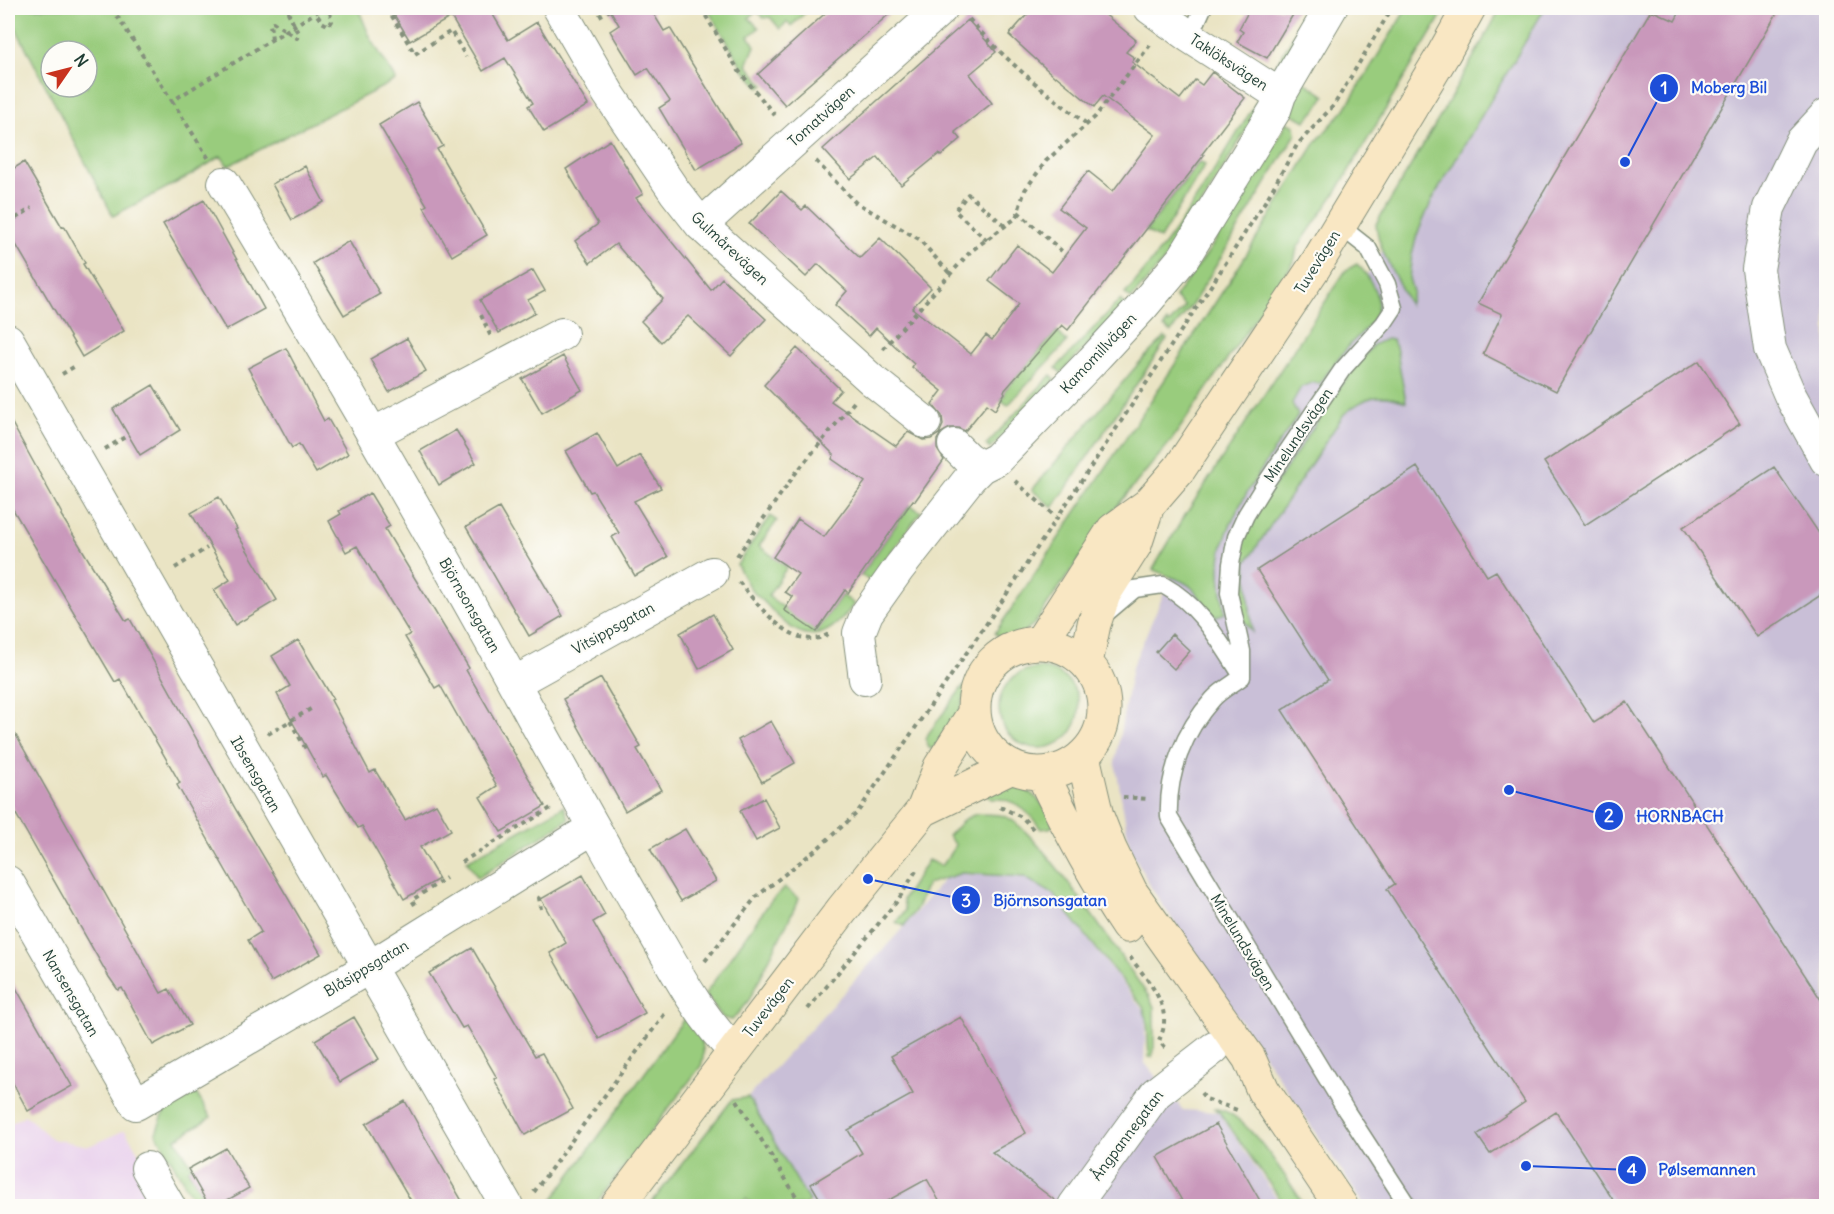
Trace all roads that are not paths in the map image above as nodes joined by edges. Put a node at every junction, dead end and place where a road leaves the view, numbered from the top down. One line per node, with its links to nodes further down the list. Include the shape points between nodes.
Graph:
1 (559, 8): 11 (street, Gulmårevägen, via 614,101)
2 (1150, 8): 7 (street, Taklöksvägen)
3 (1203, 8): 7 (lane)
4 (1331, 8): 8 (street, Kamomillvägen)
5 (1468, 8): 12 (main road, Tuvevägen)
6 (953, 12): 11 (street, Tomatvägen, via 795,139)
7 (1190, 38): 8 (street, Taklöksvägen)
8 (1280, 95): 19 (street, Kamomillvägen, via 1275,110 1184,257 1092,361)
9 (1827, 115): 18 (street, via 1801,142 1769,208 1758,269 1770,349 1790,395)
10 (224, 183): 16 (street, Björnsonsgatan)
11 (701, 225): 15 (street, Gulmårevägen, via 867,375)
12 (1340, 226): 20 (main road, Tuvevägen, via 1180,468); 25 (lane, Minelundsvägen, via 1368,248 1387,284 1394,308 1342,370 1265,484 1236,537 1229,593 1242,651)
13 (562, 334): 16 (street)
14 (8, 340): 34 (street, Ibsensgatan)
15 (925, 422)
16 (373, 434): 27 (street, Björnsonsgatan)
17 (954, 445): 19 (street, via 967,458)
18 (1827, 460)
19 (989, 463): 26 (street, Kamomillvägen, via 955,496 867,613 859,633)
20 (1148, 505): 22 (main road, Tuvevägen, via 1135,545 1104,594); 23 (main road, Tuvevägen, via 1113,530)
21 (726, 570): 27 (street, Vitsippsgatan)
22 (1094, 624): 24 (main road, Tuvevägen); 25 (lane, via 1135,589 1163,585 1190,603)
23 (1040, 643): 24 (main road, Tuvevägen, via 1065,648); 28 (main road, Tuvevägen, via 1010,650 992,663 977,690)
24 (1086, 663): 29 (main road, Tuvevägen, via 1101,687 1104,715 1095,741)
25 (1242, 677): 45 (lane, Minelundsvägen, via 1214,697 1188,732 1173,773 1169,817)
26 (865, 679)
27 (514, 683): 32 (street, Björnsonsgatan)
28 (975, 713): 30 (main road, Tuvevägen, via 983,741 996,756); 31 (main road, Tuvevägen, via 939,767)
29 (1083, 756): 30 (main road, Tuvevägen, via 1065,768); 37 (main road, via 1097,816 1131,892 1249,1058)
30 (1027, 770): 31 (main road, Tuvevägen, via 964,789); 35 (main road, via 1148,956)
31 (923, 810): 36 (main road, Tuvevägen)
32 (593, 828): 34 (street, Blåsippsgatan); 36 (street, Björnsonsgatan, via 685,986)
33 (8, 882): 38 (street, Nansensgatan)
34 (368, 968): 38 (street, Blåsippsgatan); 40 (street, Ibsensgatan)
35 (1214, 1048): 37 (main road, via 1237,1071); 43 (street, Ångpannegatan, via 1156,1093)
36 (734, 1052): 42 (main road, Tuvevägen)
37 (1251, 1100): 44 (main road)
38 (136, 1104)
39 (147, 1168): 41 (street)
40 (518, 1202)
41 (169, 1206)
42 (617, 1206)
43 (1074, 1206)
44 (1341, 1206)
45 (1408, 1206)

